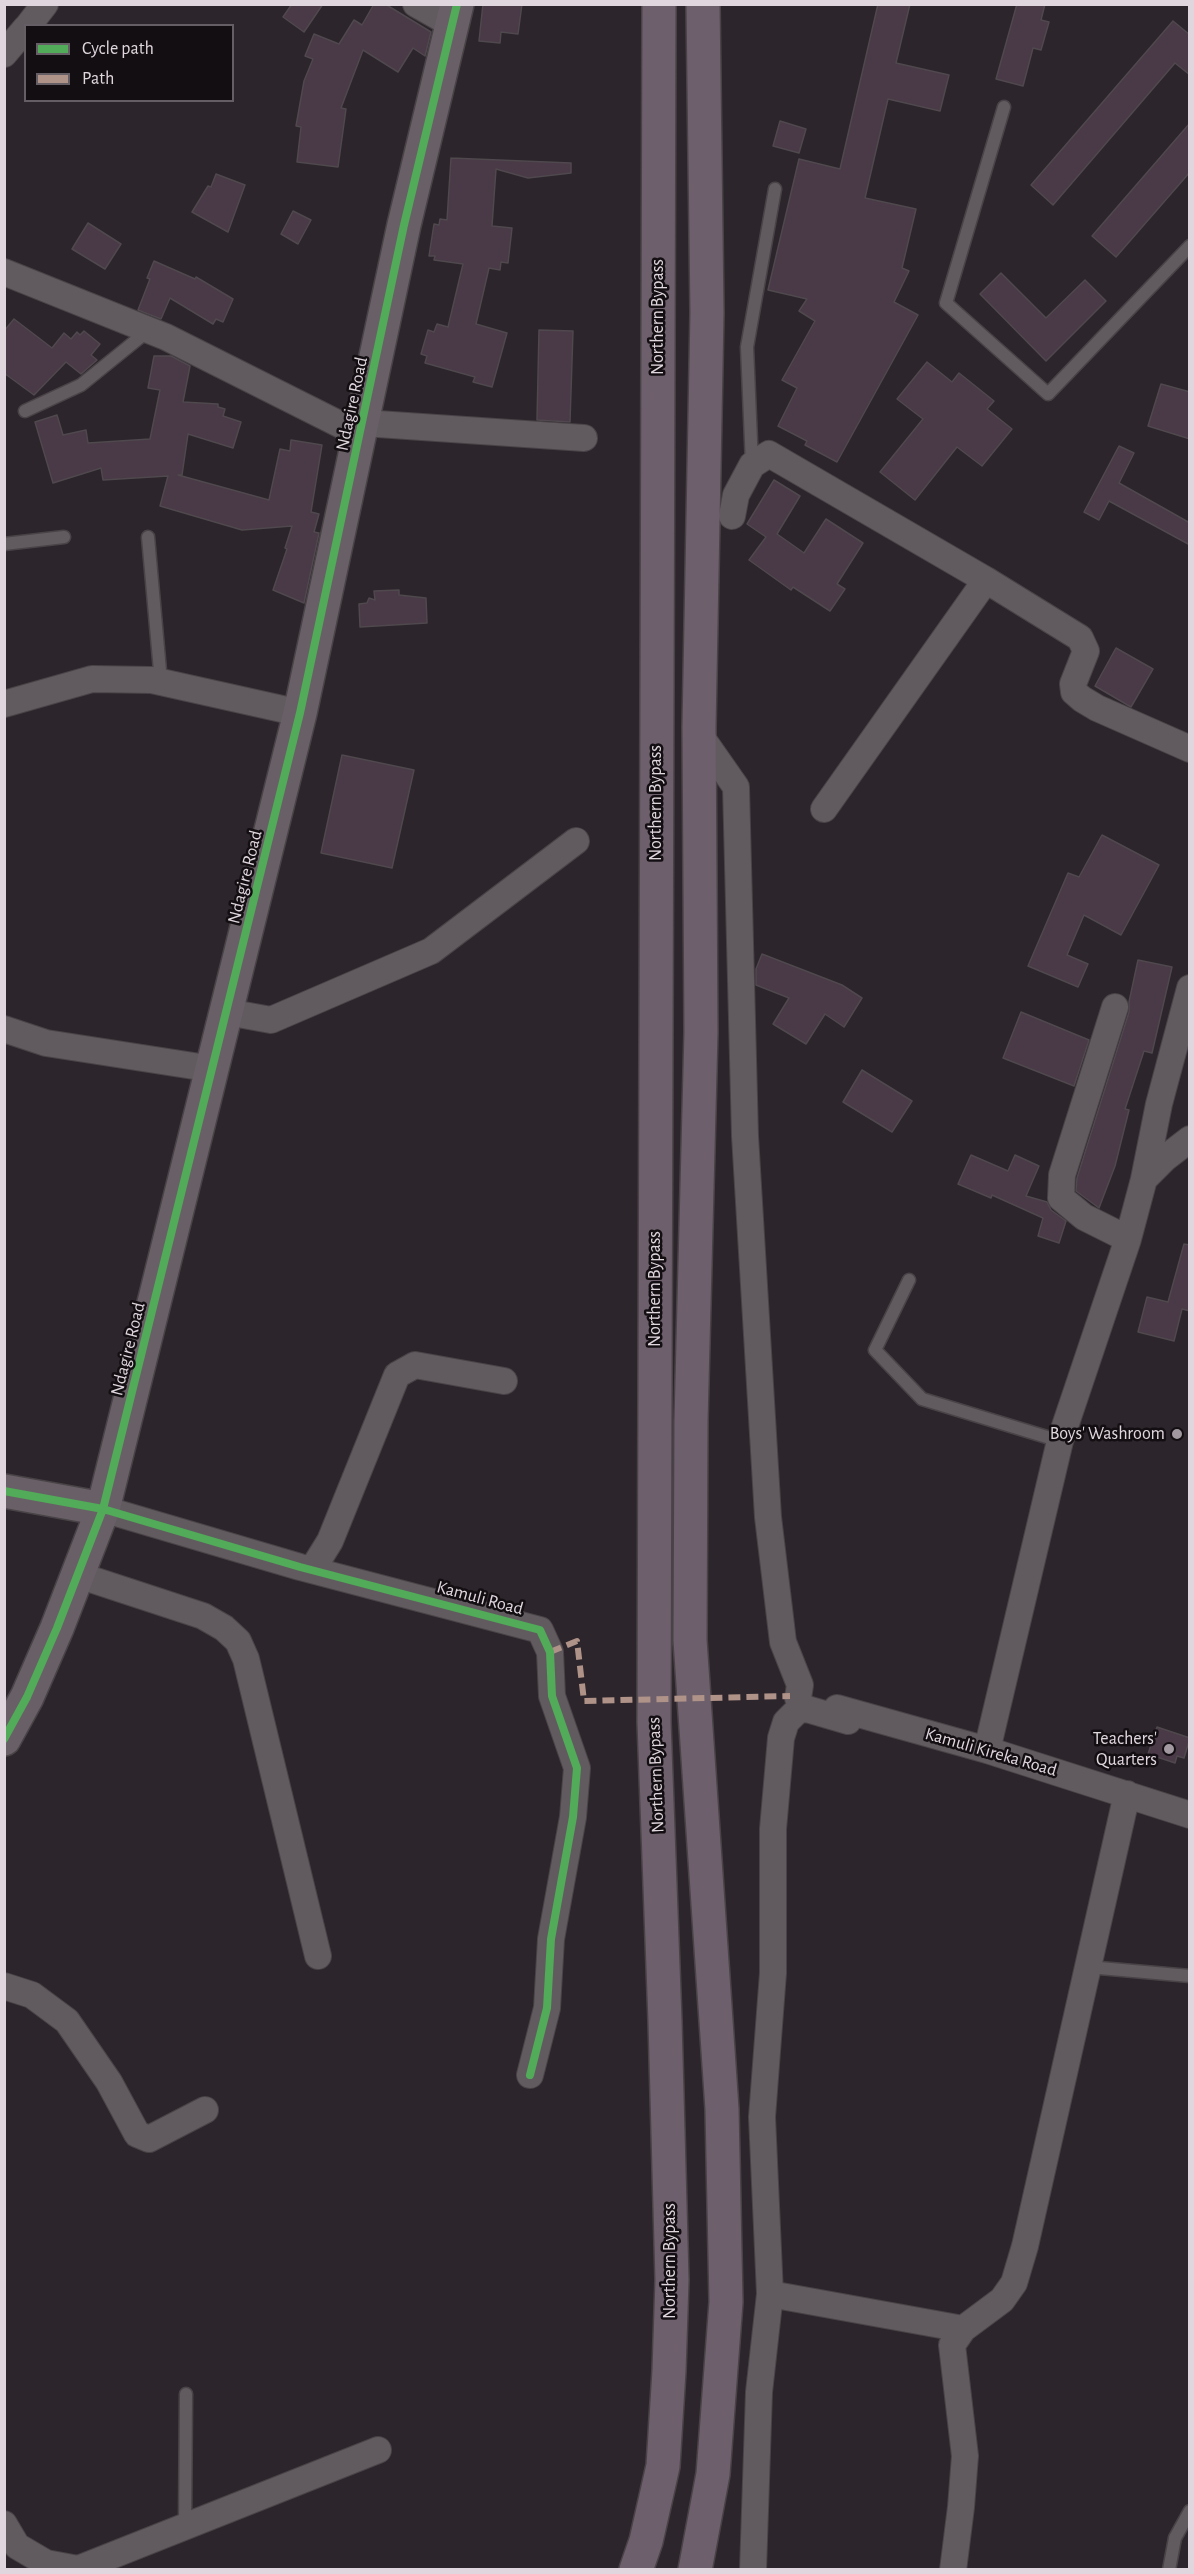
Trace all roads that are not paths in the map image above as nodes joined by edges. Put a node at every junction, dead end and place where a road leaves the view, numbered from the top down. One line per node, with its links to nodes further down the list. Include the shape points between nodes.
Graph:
1 (45, 4): 6 (street)
2 (416, 4): 5 (street)
3 (659, 4): 64 (highway, Northern Bypass, via 654,1722 672,2280 663,2466)
4 (703, 4): 26 (highway, Northern Bypass, via 707,313)
5 (455, 15): 15 (street, Ndagire Road, via 404,225)
6 (29, 24)
7 (24, 31): 8 (street)
8 (4, 54)
9 (1004, 107): 11 (lane, via 946,303 1048,394)
10 (775, 189): 17 (lane, via 747,347)
11 (1190, 246)
12 (4, 272): 13 (street)
13 (148, 330): 14 (lane, via 81,385); 15 (street)
14 (25, 411)
15 (362, 429): 16 (street); 25 (street, Ndagire Road)
16 (584, 438)
17 (752, 465): 18 (street, via 736,495); 22 (street, via 769,454)
18 (732, 516)
19 (64, 537): 21 (lane)
20 (148, 537): 23 (lane)
21 (4, 544)
22 (986, 580): 27 (street, via 1080,638 1086,651 1073,684 1074,692 1082,699); 28 (street)
23 (161, 682): 24 (street, via 92,679); 25 (street)
24 (4, 704)
25 (300, 713): 32 (street, Ndagire Road)
26 (699, 734): 45 (street, Kamuli Kireka Road, via 736,787 745,1136 768,1517 783,1642 800,1685 794,1697); 65 (highway, Northern Bypass, via 701,1032 690,1640 722,2109 726,2302 713,2474)
27 (1190, 749)
28 (824, 809)
29 (576, 841): 32 (street, via 431,951 271,1020)
30 (1190, 988): 36 (street)
31 (1114, 1007): 37 (street, via 1062,1175 1061,1198 1084,1217)
32 (227, 1012): 34 (street, Ndagire Road)
33 (4, 1029): 34 (street, via 46,1043)
34 (213, 1068): 42 (street, Ndagire Road)
35 (1190, 1139): 36 (street)
36 (1144, 1179): 37 (street)
37 (1128, 1239): 40 (street)
38 (909, 1280): 40 (lane, via 875,1350 922,1399)
39 (504, 1380): 43 (street, via 414,1365 397,1375 330,1541)
40 (1060, 1441): 47 (street)
41 (4, 1491): 42 (street, Kamuli Road)
42 (103, 1509): 43 (street, Kamuli Road); 44 (street, Ndagire Road)
43 (312, 1570): 54 (street, Kamuli Road, via 540,1630 550,1652 552,1696 577,1768 573,1817 551,1939 547,2008)
44 (78, 1575): 46 (street, Ndagire Road, via 27,1697); 50 (street, via 203,1617 238,1641 246,1659)
45 (851, 1713): 47 (street, Kamuli Kireka Road); 56 (street, via 848,1721 807,1708 798,1710 786,1722 781,1738 772,1829 773,1973 762,2117)
46 (4, 1739)
47 (987, 1750): 48 (street, Kamuli Kireka Road)
48 (1127, 1794): 49 (street, Kamuli Kireka Road); 51 (street)
49 (1190, 1815)
50 (318, 1956)
51 (1088, 1967): 52 (lane); 57 (street, via 1014,2283 1002,2300)
52 (1190, 1976)
53 (4, 1986): 55 (street, via 32,1995 67,2021 109,2082 137,2134 149,2139)
54 (530, 2075)
55 (205, 2110)
56 (770, 2294): 57 (street); 66 (street, via 759,2392)
57 (963, 2329): 67 (street, via 952,2346 964,2456)
58 (186, 2394): 62 (lane)
59 (378, 2450): 62 (street)
60 (1190, 2511): 68 (lane, via 1175,2538)
61 (4, 2524): 63 (street, via 17,2546 46,2563)
62 (185, 2528): 63 (street)
63 (79, 2569)
64 (636, 2570)
65 (695, 2570)
66 (753, 2570)
67 (953, 2570)
68 (1168, 2570)

